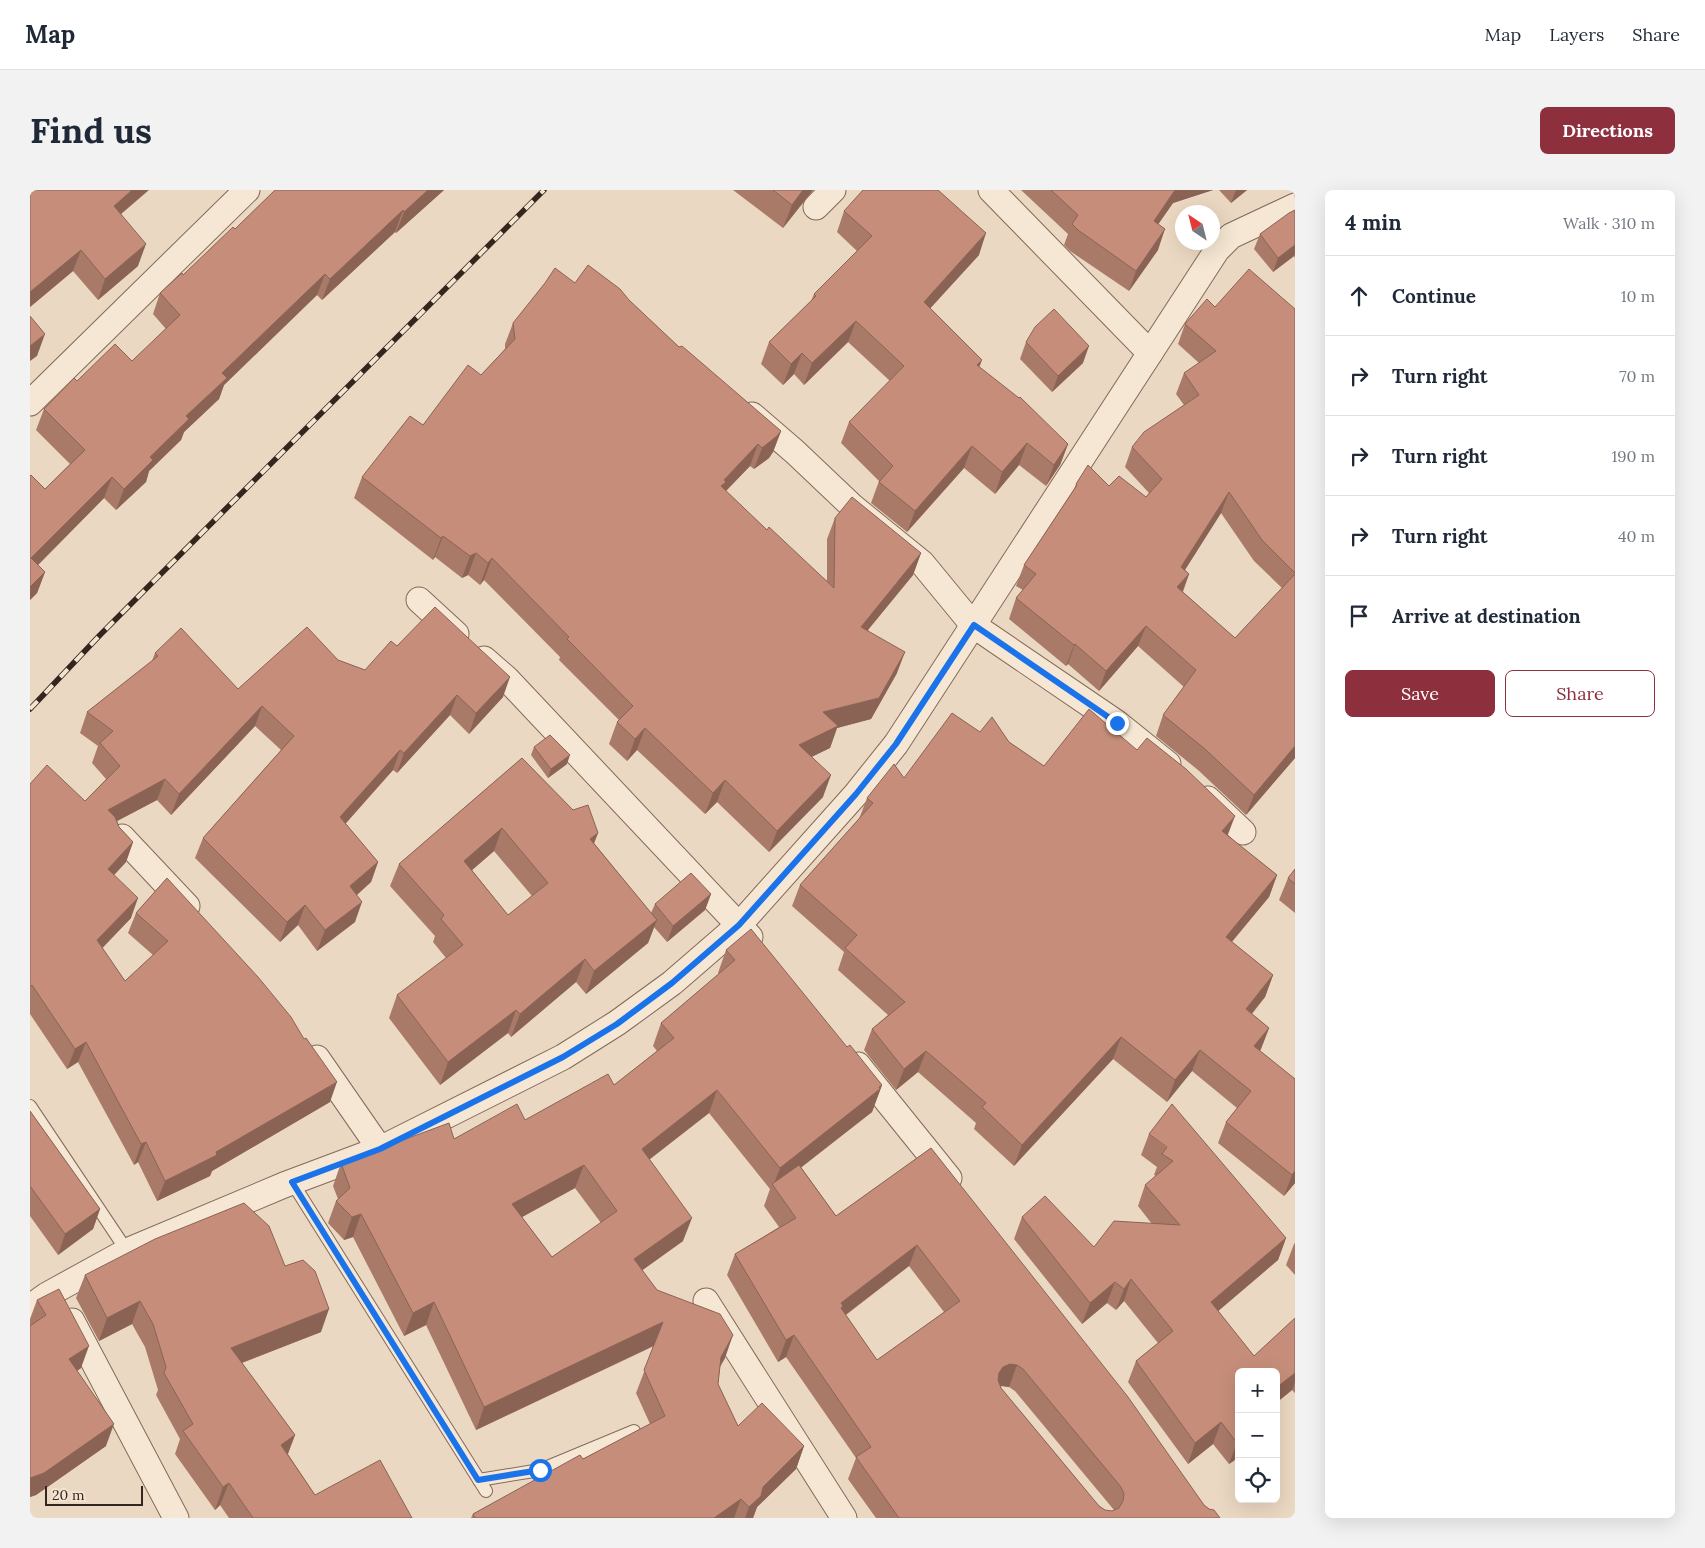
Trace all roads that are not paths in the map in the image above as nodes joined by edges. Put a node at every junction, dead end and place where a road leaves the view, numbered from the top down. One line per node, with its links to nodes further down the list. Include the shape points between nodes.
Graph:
1 (247, 190): 9 (street)
2 (834, 190): 6 (street)
3 (991, 190): 7 (street)
4 (1282, 190): 5 (street)
5 (1295, 205): 7 (street, via 1230,236 1217,250)
6 (816, 207)
7 (1150, 353): 11 (street)
8 (736, 401): 11 (street, via 853,508 922,563)
9 (30, 403)
10 (419, 600): 15 (street, via 507,679)
11 (974, 625): 12 (street, via 1117,723 1191,783); 15 (street, via 896,744 856,794)
12 (1243, 832)
13 (122, 836): 14 (street)
14 (202, 923)
15 (739, 925): 16 (street); 20 (street, via 672,983 617,1024 563,1057)
16 (765, 955)
17 (306, 1042): 20 (street)
18 (842, 1045): 22 (street)
19 (30, 1106): 23 (lane)
20 (380, 1149): 21 (street)
21 (292, 1182): 23 (street); 28 (lane)
22 (963, 1196)
23 (127, 1251): 24 (street)
24 (56, 1290): 26 (street); 30 (street)
25 (706, 1301): 31 (street)
26 (30, 1307)
27 (634, 1431): 28 (lane, via 540,1470)
28 (478, 1480): 29 (lane)
29 (486, 1491)
30 (176, 1518)
31 (844, 1518)

